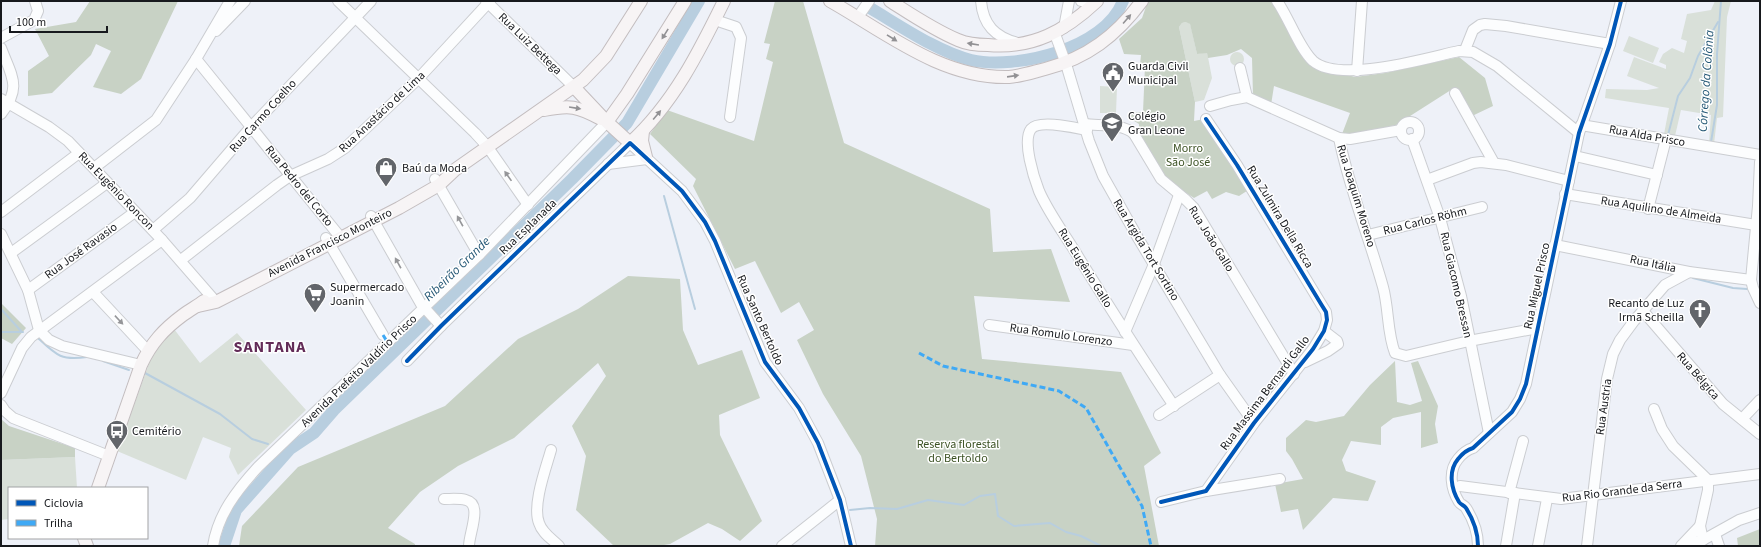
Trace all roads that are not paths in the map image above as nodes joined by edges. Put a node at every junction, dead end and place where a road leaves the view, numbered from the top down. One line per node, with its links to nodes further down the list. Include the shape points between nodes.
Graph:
1 (35, 1): 25 (street, via 38,11 34,20)
2 (230, 1): 26 (street)
3 (245, 1): 26 (street)
4 (338, 1): 22 (street)
5 (371, 1): 22 (street, Rua Carmo Coelho)
6 (641, 1): 36 (main road, Avenida Francisco Monteiro, via 596,69)
7 (685, 1): 45 (main road, Avenida Prefeito Valdírio Prisco, one-way to 45)
8 (724, 1): 23 (main road)
9 (830, 1): 21 (main road)
10 (869, 1): 21 (street)
11 (890, 1): 27 (main road, one-way to 11, via 1000,46 960,41)
12 (981, 1): 27 (street, via 986,19 996,34)
13 (1069, 1): 24 (street)
14 (1081, 1): 19 (street)
15 (1142, 1): 32 (main road, one-way to 15, via 1090,51 1123,24)
16 (1362, 1): 34 (street)
17 (1621, 1): 28 (street, Rua Miguel Prisco)
18 (488, 2): 35 (street, Rua Anastácio de Lima); 36 (street, Rua Luiz Bettega)
19 (1095, 3): 24 (main road)
20 (1282, 4): 34 (street, via 1307,53 1314,61 1332,70)
21 (858, 17): 32 (main road, one-way to 32, via 924,56 955,68 993,77 1011,77)
22 (355, 18): 35 (street); 48 (street, Rua Carmo Coelho)
23 (715, 20): 43 (street, via 736,27 740,38); 51 (main road, one-way to 23, via 672,95)
24 (1059, 34): 27 (main road); 32 (street, Rua Argida Tort Sortino)
25 (1, 38)
26 (209, 38): 31 (street)
27 (1021, 44)
28 (1610, 44): 30 (street, via 1485,24 1473,30); 49 (street, Rua Miguel Prisco)
29 (1, 48): 39 (street, via 14,92)
30 (1465, 50): 34 (street); 49 (street, via 1497,66)
31 (196, 59): 48 (street, Rua Pedro del Corto); 64 (street, via 156,120)
32 (1064, 59): 46 (street, Rua Argida Tort Sortino)
33 (1240, 68): 38 (street)
34 (1357, 71)
35 (418, 79): 56 (street); 66 (street, Rua Anastácio de Lima, via 345,148 328,159)
36 (574, 87): 41 (main road, Avenida Francisco Monteiro); 45 (main road)
37 (1455, 93): 62 (street)
38 (1247, 97): 40 (street); 52 (street, Rua Joaquim Moreno)
39 (5, 102): 42 (street); 57 (street, Rua Eugênio Roncon, via 57,132)
40 (1210, 106)
41 (539, 110): 45 (main road, one-way to 45, via 576,107); 56 (main road, Avenida Francisco Monteiro)
42 (1, 114)
43 (730, 117)
44 (1206, 119): 108 (street, Rua Zulmira Della Ricca, via 1237,165 1326,312)
45 (610, 124): 53 (main road); 74 (street, Avenida Prefeito Valdírio Prisco)
46 (1085, 124): 47 (street, Rua João Gallo); 73 (street, Rua João Gallo, via 1129,130 1138,140 1161,179); 93 (street, Rua Argida Tort Sortino, via 1103,176)
47 (1040, 125): 109 (street, Rua Eugênio Gallo, via 1031,130 1028,139 1029,157 1038,187 1050,211)
48 (251, 127): 66 (street, Rua Pedro del Corto); 83 (street, Rua Carmo Coelho, via 190,198)
49 (1580, 129): 55 (street, Rua Alda Prisco); 59 (street, Rua Miguel Prisco)
50 (1401, 130): 52 (street, via 1350,139); 54 (street, via 1404,138); 54 (street, via 1408,122 1416,124 1419,128 1418,134)
51 (643, 131): 53 (main road); 60 (main road, via 642,141)
52 (1339, 138): 85 (street, Rua Joaquim Moreno, via 1343,159)
53 (626, 139): 60 (street, Rua Santo Bertoldo); 63 (street, Rua Esplanada)
54 (1412, 139): 67 (street, Rua Giacomo Bressan)
55 (1666, 139): 58 (street, Rua Alda Prisco); 65 (street)
56 (487, 146): 69 (main road, Avenida Francisco Monteiro); 74 (street, one-way to 56)
57 (79, 153): 64 (street, Rua Eugênio Roncon); 78 (street)
58 (1760, 155)
59 (1574, 156): 65 (street); 68 (street, Rua Miguel Prisco)
60 (646, 158): 63 (street); 143 (street, Rua Santo Bertoldo, via 682,191 705,222 765,362 809,424 831,472)
61 (1760, 162): 71 (street)
62 (1494, 163): 67 (street, via 1473,163); 68 (street)
63 (608, 164): 104 (street, Rua Esplanada)
64 (94, 168): 70 (street, Rua Eugênio Roncon)
65 (1657, 175): 77 (street)
66 (290, 176): 86 (street, Rua Pedro del Corto); 92 (street, Rua Anastácio de Lima)
67 (1427, 180): 81 (street, Rua Giacomo Bressan)
68 (1569, 181): 72 (street, Rua Miguel Prisco)
69 (437, 182): 80 (main road, Avenida Francisco Monteiro); 91 (street, one-way to 69)
70 (107, 183): 79 (street, Rua Eugênio Roncon); 90 (street)
71 (1759, 187): 75 (street)
72 (1566, 194): 77 (street, Rua Aquilino de Almeida); 89 (street, Rua Miguel Prisco)
73 (1179, 195): 93 (street); 117 (street, Rua João Gallo, via 1194,208)
74 (528, 205): 91 (street, Avenida Prefeito Valdírio Prisco)
75 (1759, 206): 82 (street)
76 (1482, 207): 81 (street, Rua Carlos Röhm)
77 (1648, 208): 82 (street, Rua Aquilino de Almeida)
78 (1, 212)
79 (135, 212): 83 (street, Rua Eugênio Roncon); 98 (street, Rua José Ravasio)
80 (373, 218): 86 (main road, Avenida Francisco Monteiro); 102 (street, one-way to 80)
81 (1440, 218): 85 (street, Rua Carlos Röhm); 111 (street, Rua Giacomo Bressan, via 1461,296)
82 (1756, 225): 96 (street)
83 (153, 230): 87 (street, Rua Eugênio Roncon)
84 (1, 234): 90 (street)
85 (1368, 235): 111 (street, Rua Joaquim Moreno, via 1387,302 1394,351 1397,355 1406,356)
86 (340, 236): 88 (main road, Avenida Francisco Monteiro)
87 (162, 240): 92 (street, Rua Eugênio Roncon); 99 (street)
88 (328, 241): 100 (main road, Avenida Francisco Monteiro); 110 (street)
89 (1556, 245): 94 (street, Rua Itália); 106 (street, Rua Miguel Prisco)
90 (10, 253): 98 (street)
91 (479, 255): 102 (street, Avenida Prefeito Valdírio Prisco)
92 (181, 260): 100 (street, Rua Eugênio Roncon)
93 (1154, 264): 109 (street); 118 (street, Rua Argida Tort Sortino)
94 (1667, 267): 95 (street, Rua Itália); 97 (street)
95 (1689, 272): 96 (street, Rua Itália); 97 (street, Rua Austria)
96 (1751, 280): 101 (street)
97 (1665, 285): 103 (street, Rua Austria)
98 (28, 290): 107 (street)
99 (93, 292): 107 (street); 113 (street, one-way to 113)
100 (213, 299): 113 (main road, Avenida Francisco Monteiro, via 166,328)
101 (1760, 303)
102 (426, 311): 104 (street); 150 (street, Avenida Prefeito Valdírio Prisco, via 250,476 222,514)
103 (1643, 311): 125 (street, Rua Bélgica, via 1723,404); 140 (street, Rua Austria, via 1620,340 1613,354 1607,379)
104 (439, 324): 114 (street, Avenida Prefeito Valdírio Prisco)
105 (989, 325): 112 (street, Rua Romulo Lorenzo)
106 (1538, 328): 111 (street); 127 (street, Rua Miguel Prisco, via 1531,365 1520,399 1512,412)
107 (39, 330): 116 (street, via 58,345); 119 (street, via 22,348)
108 (1325, 330): 115 (street, Rua Massima Bernardi Gallo); 115 (street, via 1338,344)
109 (1125, 332): 112 (street, Rua Eugênio Gallo)
110 (383, 335)
111 (1469, 341): 127 (street, Rua Giacomo Bressan)
112 (1133, 345): 122 (street, Rua Eugênio Gallo)
113 (148, 351): 116 (main road, Avenida Francisco Monteiro)
114 (407, 361)
115 (1303, 363): 117 (street, Rua Massima Bernardi Gallo)
116 (141, 365): 132 (main road, Avenida Francisco Monteiro)
117 (1294, 374): 126 (street, Rua Massima Bernardi Gallo)
118 (1220, 375): 122 (street); 126 (street, Rua Argida Tort Sortino)
119 (1, 393)
120 (1760, 400): 125 (street)
121 (1, 405): 132 (street, via 13,418)
122 (1174, 406): 124 (street)
123 (1654, 409): 135 (street, via 1662,429 1673,446)
124 (1159, 415)
125 (1742, 420): 128 (street, Rua Bélgica)
126 (1254, 423): 138 (street, Rua Massima Bernardi Gallo)
127 (1489, 433): 130 (street, Rua Miguel Prisco)
128 (1760, 434)
129 (1523, 440): 139 (street)
130 (1473, 448): 136 (street, Rua Miguel Prisco, via 1459,470); 145 (street, Rua Miguel Prisco, via 1468,449 1456,462 1451,475 1456,496 1460,504)
131 (551, 450): 152 (street, via 539,495 537,514 542,530)
132 (109, 456): 137 (main road, Avenida Francisco Monteiro)
133 (1760, 474): 135 (street, Rua Rio Grande da Serra)
134 (1280, 479): 138 (street)
135 (1708, 480): 140 (street, Rua Rio Grande da Serra); 147 (street)
136 (1460, 486): 139 (street, Rua Rio Grande da Serra); 145 (street, Rua Miguel Prisco, via 1466,501)
137 (98, 487)
138 (1206, 491): 144 (street)
139 (1512, 493): 141 (street, Rua Rio Grande da Serra); 156 (street)
140 (1593, 496): 141 (street, Rua Rio Grande da Serra, via 1570,499); 158 (street, Rua Austria)
141 (1546, 498): 157 (street)
142 (444, 499): 151 (street, via 465,500 474,505)
143 (840, 500): 153 (street); 154 (street, Rua Santo Bertoldo)
144 (1161, 502)
145 (1465, 506): 155 (street, Rua Miguel Prisco, via 1475,528)
146 (1760, 513): 148 (street, via 1739,520)
147 (1700, 526): 149 (street); 159 (street)
148 (1715, 534): 149 (street); 160 (street)
149 (1703, 540): 159 (street)
150 (213, 546)
151 (469, 546)
152 (559, 546)
153 (782, 546)
154 (851, 546)
155 (1478, 546)
156 (1506, 546)
157 (1538, 546)
158 (1587, 546)
159 (1682, 546)
160 (1719, 546)

